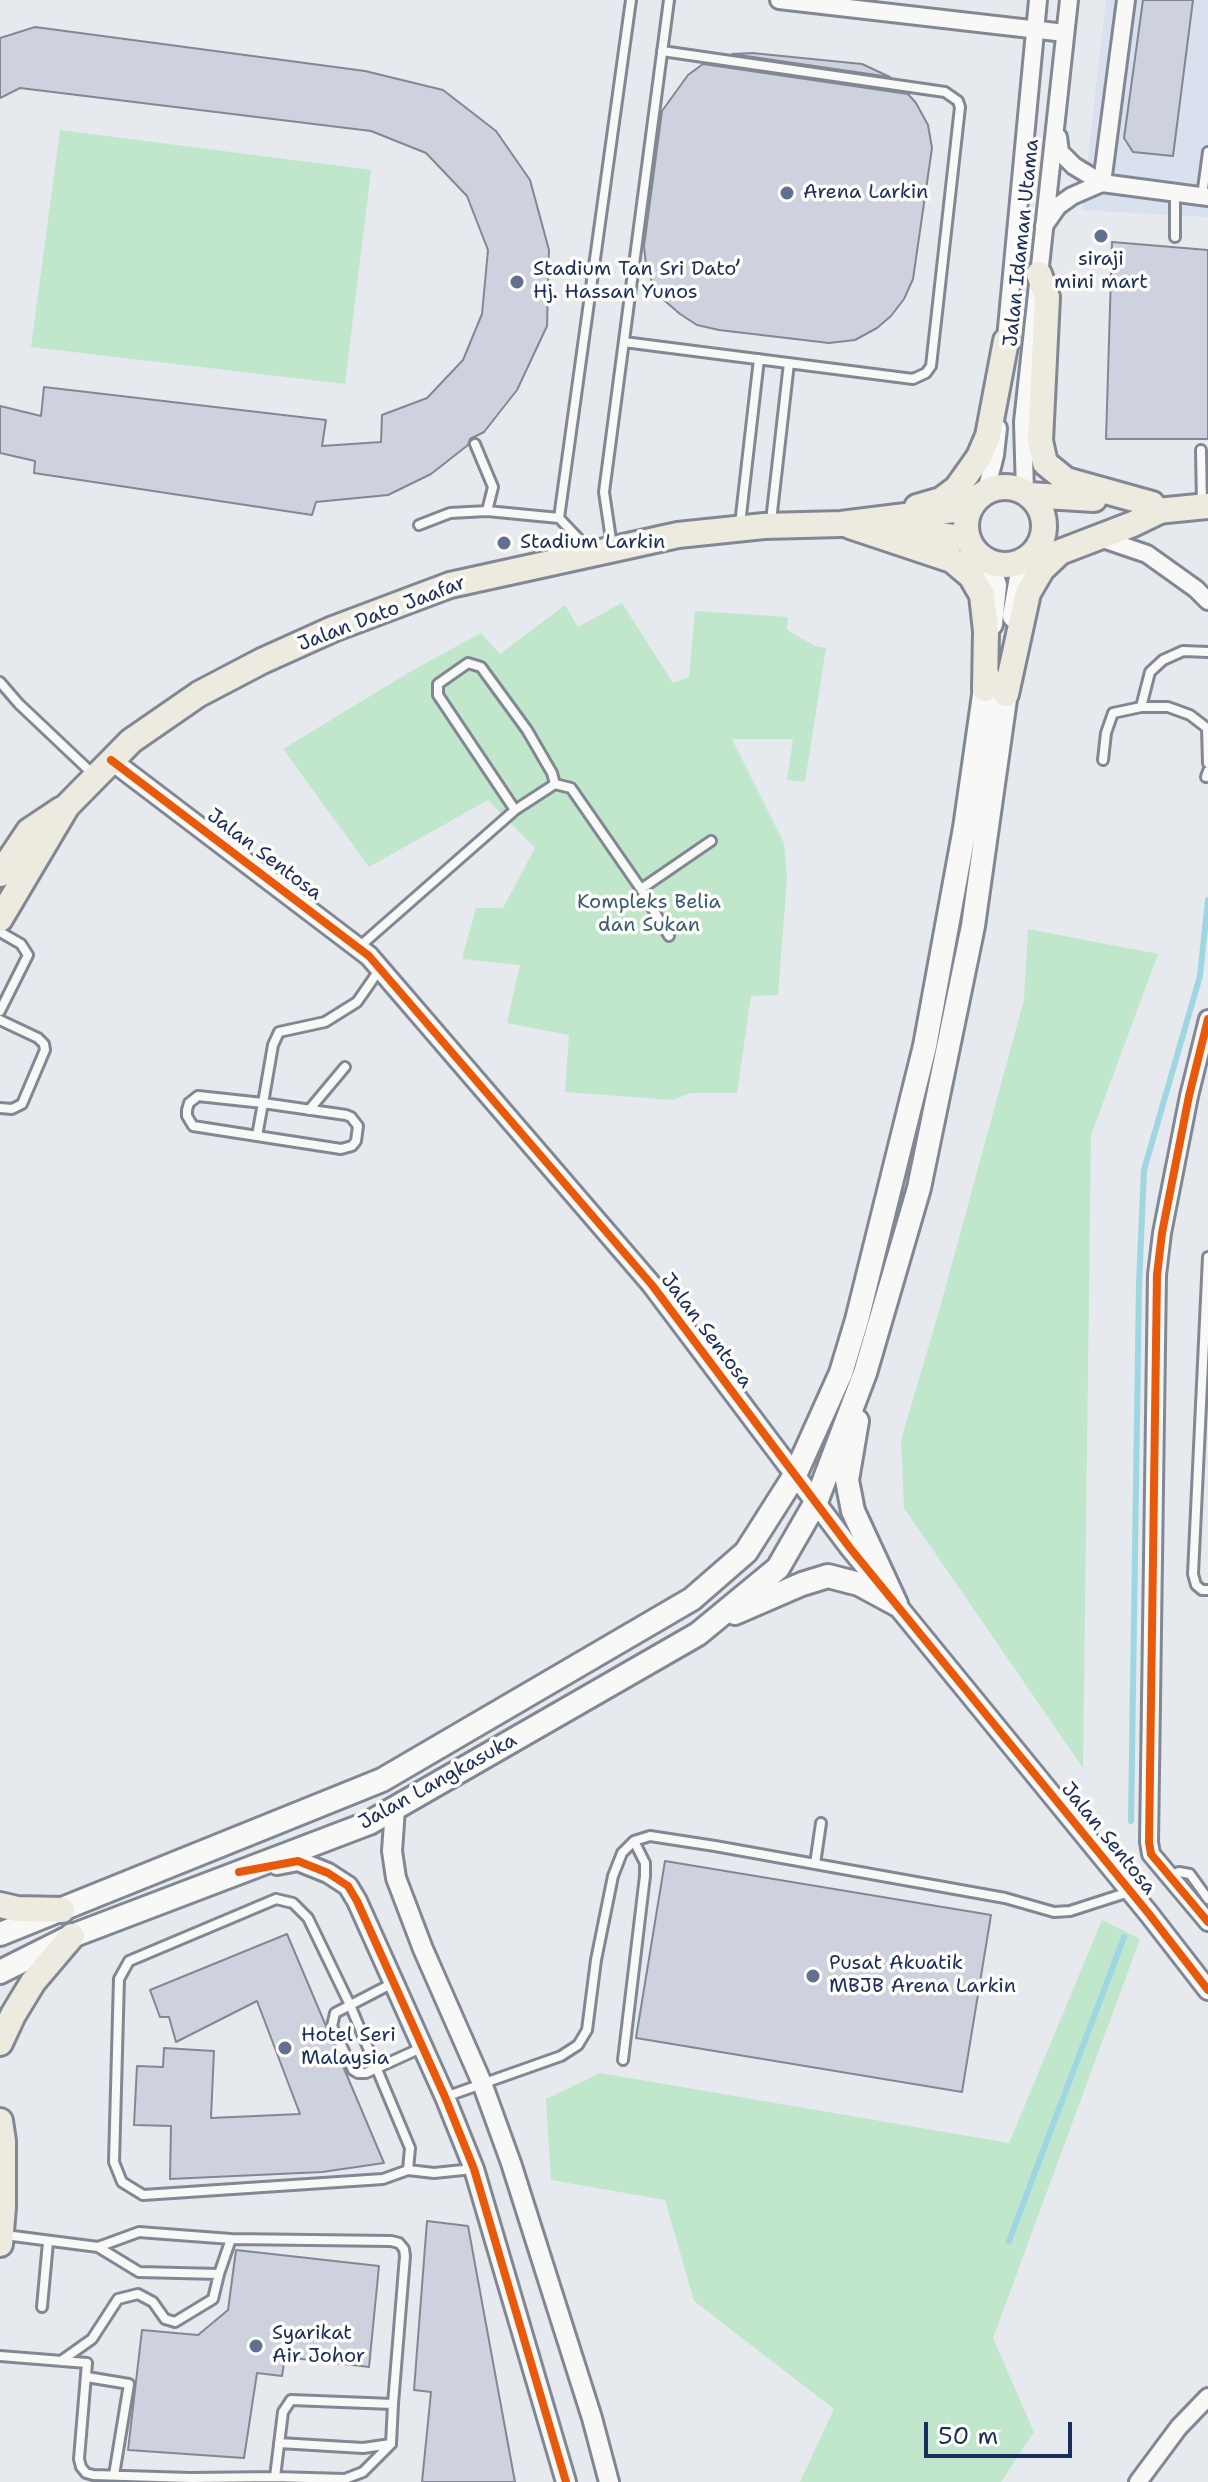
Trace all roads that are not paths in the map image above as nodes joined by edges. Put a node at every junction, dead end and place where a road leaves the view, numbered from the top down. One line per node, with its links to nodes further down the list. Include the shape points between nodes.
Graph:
1 (631, 0): 28 (lane)
2 (669, 0): 9 (lane)
3 (779, 0): 7 (street)
4 (1038, 0): 7 (street, Jalan Idaman Utama)
5 (1069, 0): 8 (street, Jalan Idaman Utama)
6 (1126, 0): 12 (street)
7 (1035, 30): 8 (street); 18 (street, Jalan Idaman Utama)
8 (1065, 33): 10 (street, Jalan Idaman Utama)
9 (662, 51): 19 (lane); 21 (lane, via 938,91 953,96 960,107 931,366 913,379)
10 (1055, 124): 12 (street, via 1060,152); 15 (street, Jalan Idaman Utama)
11 (1208, 152): 14 (lane)
12 (1102, 183): 13 (street); 15 (street, via 1058,206)
13 (1175, 193): 14 (street); 16 (lane)
14 (1205, 197)
15 (1043, 226): 17 (street, Jalan Idaman Utama)
16 (1175, 237)
17 (1039, 274): 24 (street, Jalan Idaman Utama, via 1023,422); 26 (main road, via 1047,297 1040,441 1045,463 1066,480)
18 (1006, 341): 25 (street, Jalan Idaman Utama, via 995,455); 29 (main road, via 988,436 957,488 941,500)
19 (624, 342): 20 (lane); 36 (lane, via 604,492)
20 (759, 359): 21 (lane); 33 (lane)
21 (789, 363): 32 (lane)
22 (475, 444): 27 (lane, via 493,487)
23 (1201, 450): 26 (lane)
24 (1027, 493): 25 (main road, via 999,487); 26 (main road); 37 (main road, via 1041,510 1044,529)
25 (978, 500): 29 (main road, Jalan Dato Jaafar); 35 (main road, via 966,523)
26 (1180, 507): 34 (main road); 37 (main road, via 1091,521)
27 (487, 511): 28 (lane); 31 (lane, via 450,513)
28 (559, 518): 38 (lane, via 578,538)
29 (872, 520): 30 (main road, Jalan Dato Jaafar)
30 (844, 524): 32 (main road, Jalan Dato Jaafar); 35 (main road, Jalan Dato Jaafar); 43 (main road, via 952,560 971,576 982,595)
31 (419, 525)
32 (771, 526): 33 (main road, Jalan Dato Jaafar)
33 (739, 528): 36 (main road, Jalan Dato Jaafar)
34 (1097, 537): 40 (street, via 1147,554); 43 (main road, via 1060,552 1042,569 1028,593)
35 (968, 539): 39 (main road)
36 (612, 548): 38 (main road, Jalan Dato Jaafar)
37 (1031, 554): 39 (main road, via 1001,565); 43 (main road, via 1016,593)
38 (580, 555): 47 (main road, Jalan Dato Jaafar, via 450,585 333,629 199,694)
39 (985, 559): 43 (main road, via 995,585)
40 (1208, 601)
41 (1208, 652): 44 (lane, via 1183,651 1163,660 1150,672)
42 (0, 682): 47 (lane, via 19,704)
43 (996, 692): 68 (main road, via 973,926 955,1023 919,1188); 69 (main road, via 925,1046 857,1320 841,1373)
44 (1141, 707): 45 (lane, via 1113,713); 46 (lane, via 1168,707 1207,728)
45 (1103, 760)
46 (1208, 763)
47 (103, 768): 49 (main road, Jalan Dato Jaafar); 57 (street, Jalan Sentosa)
48 (555, 784): 50 (lane); 50 (lane, via 527,730 481,667 468,663 438,684 438,695); 53 (lane, via 571,788)
49 (67, 806): 52 (main road, Jalan Dato Jaafar, via 29,831); 54 (main road, Jalan Dato Jaafar)
50 (515, 810): 57 (lane)
51 (711, 841): 53 (lane)
52 (0, 874)
53 (641, 889): 56 (lane)
54 (0, 919)
55 (0, 932): 59 (lane, via 21,944 28,955)
56 (669, 936)
57 (359, 947): 58 (street, Jalan Sentosa)
58 (380, 969): 63 (lane, via 357,1002 325,1022 279,1032); 69 (street, Jalan Sentosa, via 652,1285)
59 (0, 1011)
60 (1208, 1019): 82 (street, via 1157,1275 1149,1842 1151,1854)
61 (0, 1020): 64 (lane, via 38,1038 45,1050 22,1104)
62 (345, 1067): 65 (lane)
63 (263, 1103): 65 (lane); 66 (lane); 66 (lane, via 203,1096 193,1098 187,1108 193,1126)
64 (0, 1108)
65 (309, 1110): 66 (lane, via 351,1117 358,1126 356,1141 341,1149)
66 (257, 1136)
67 (1208, 1257): 71 (lane, via 1193,1574 1196,1585)
68 (865, 1373): 70 (main road, Jalan Langkasuka); 72 (main road, via 847,1480 853,1511)
69 (795, 1475): 70 (street, Jalan Sentosa); 81 (main road, via 746,1552 692,1599 382,1780)
70 (816, 1502): 72 (street, Jalan Sentosa); 73 (main road, Jalan Langkasuka, via 778,1568)
71 (1208, 1590)
72 (896, 1604): 73 (main road, via 859,1584 828,1576); 79 (street, Jalan Sentosa)
73 (717, 1621): 74 (main road, Jalan Langkasuka)
74 (395, 1809): 78 (main road, Jalan Langkasuka); 93 (street, via 396,1878)
75 (821, 1823): 77 (lane)
76 (634, 1841): 77 (lane, via 650,1836); 91 (lane, via 645,1876); 93 (lane, via 622,1853 613,1876 587,2030 578,2045)
77 (815, 1864): 79 (lane, via 1005,1898 1054,1912)
78 (239, 1872): 84 (main road, Jalan Langkasuka); 86 (street, via 298,1861 348,1886)
79 (1130, 1891): 87 (street, Jalan Sentosa)
80 (0, 1905): 81 (main road)
81 (62, 1910): 83 (main road)
82 (1207, 1910)
83 (0, 1934)
84 (72, 1936): 85 (main road, Jalan Langkasuka); 89 (main road, via 33,1982)
85 (0, 1972)
86 (393, 1983): 88 (lane); 90 (street)
87 (1208, 1990)
88 (350, 2005): 92 (lane); 92 (lane, via 335,2013 332,2026 353,2070 366,2073); 97 (lane, via 308,1918 293,1903 276,1899 129,1961 119,1979 114,2162 122,2182 143,2195 383,2179)
89 (0, 2043)
90 (422, 2048): 92 (lane); 94 (street)
91 (623, 2060)
92 (377, 2068): 97 (lane, via 410,2148)
93 (482, 2083): 94 (lane); 117 (street)
94 (445, 2097): 96 (street)
95 (0, 2121): 98 (main road)
96 (474, 2169): 97 (lane); 116 (street)
97 (408, 2170)
98 (2, 2206): 99 (main road)
99 (1, 2235): 101 (lane); 102 (main road)
100 (231, 2239): 103 (lane, via 139,2232); 104 (lane); 110 (lane, via 399,2243 405,2256)
101 (48, 2242): 103 (lane); 105 (lane)
102 (0, 2244)
103 (98, 2247): 104 (lane, via 139,2272)
104 (219, 2274): 107 (lane, via 213,2299 175,2322 138,2294 118,2299 92,2339)
105 (42, 2307)
106 (0, 2356): 107 (lane)
107 (60, 2361): 108 (lane, via 87,2363)
108 (87, 2377): 113 (lane, via 81,2467 93,2475); 113 (lane, via 129,2384)
109 (1208, 2397): 118 (street)
110 (393, 2404): 111 (lane, via 291,2400 283,2412); 112 (lane)
111 (279, 2443): 112 (lane, via 363,2448); 114 (lane)
112 (391, 2444): 114 (lane, via 363,2472 345,2479)
113 (114, 2475): 115 (lane)
114 (275, 2477): 115 (lane)
115 (191, 2480)
116 (566, 2482)
117 (609, 2482)
118 (1138, 2482)

